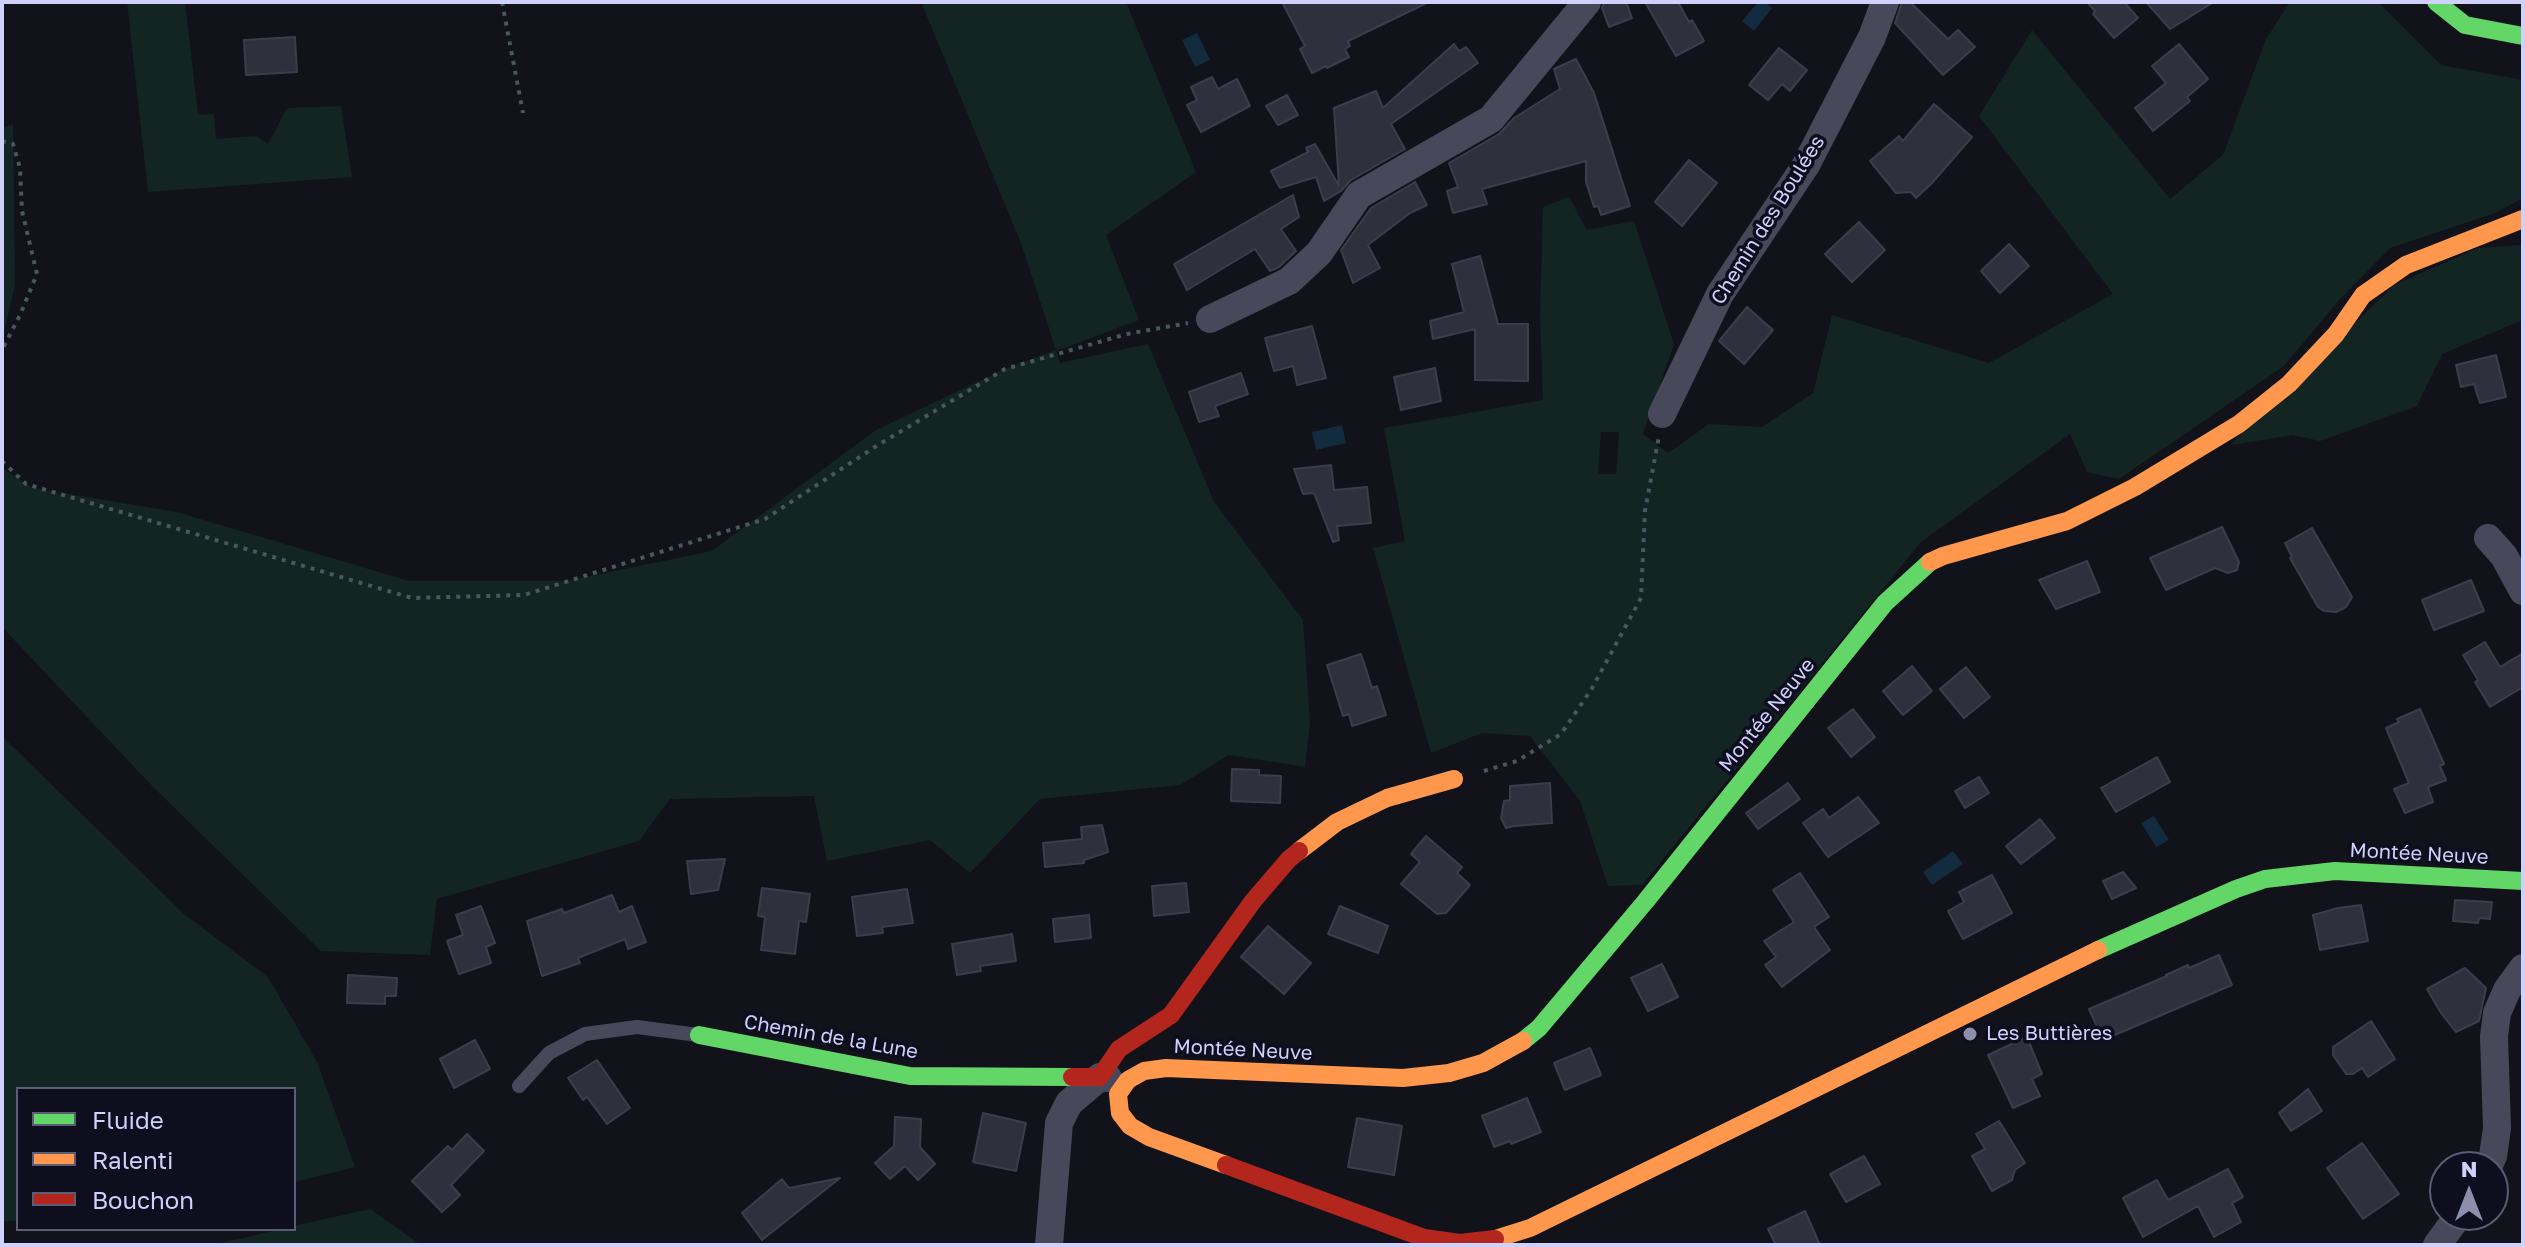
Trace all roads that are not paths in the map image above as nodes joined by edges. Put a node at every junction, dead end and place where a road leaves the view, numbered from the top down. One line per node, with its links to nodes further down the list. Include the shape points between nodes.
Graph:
1 (1587, 2): 8 (street, via 1491,119 1359,195 1319,253 1289,281)
2 (1885, 2): 9 (street, Chemin des Boulées, via 1806,165 1720,294)
3 (2436, 2): 4 (street, via 2465,25)
4 (2523, 36)
5 (2523, 219): 7 (street, Montée Neuve)
6 (2523, 234): 7 (street)
7 (2481, 235): 17 (street, Montée Neuve, via 2406,265 2363,295 2336,334 2289,384 2239,424 2135,487 2067,521 1926,564 1885,603 1539,1028 1515,1047 1449,1073 1403,1078 1166,1068)
8 (1210, 319)
9 (1662, 414)
10 (2488, 538): 11 (street)
11 (2523, 591)
12 (1454, 779): 16 (street, via 1387,798 1337,822 1289,859 1171,1015 1119,1049)
13 (2523, 881): 17 (street, Montée Neuve, via 2335,871 2265,879 2236,889 2114,942 1530,1228 1495,1239 1460,1243 1424,1238 1149,1137 1120,1113 1118,1094)
14 (2523, 968): 19 (street, via 2497,1013)
15 (699, 1035): 16 (street, Chemin de la Lune, via 910,1076); 18 (lane, via 637,1027 585,1034 549,1053)
16 (1100, 1077): 17 (street); 20 (street, via 1069,1103 1059,1123)
17 (1128, 1080)
18 (519, 1086)
19 (2494, 1151)
20 (1049, 1245)

